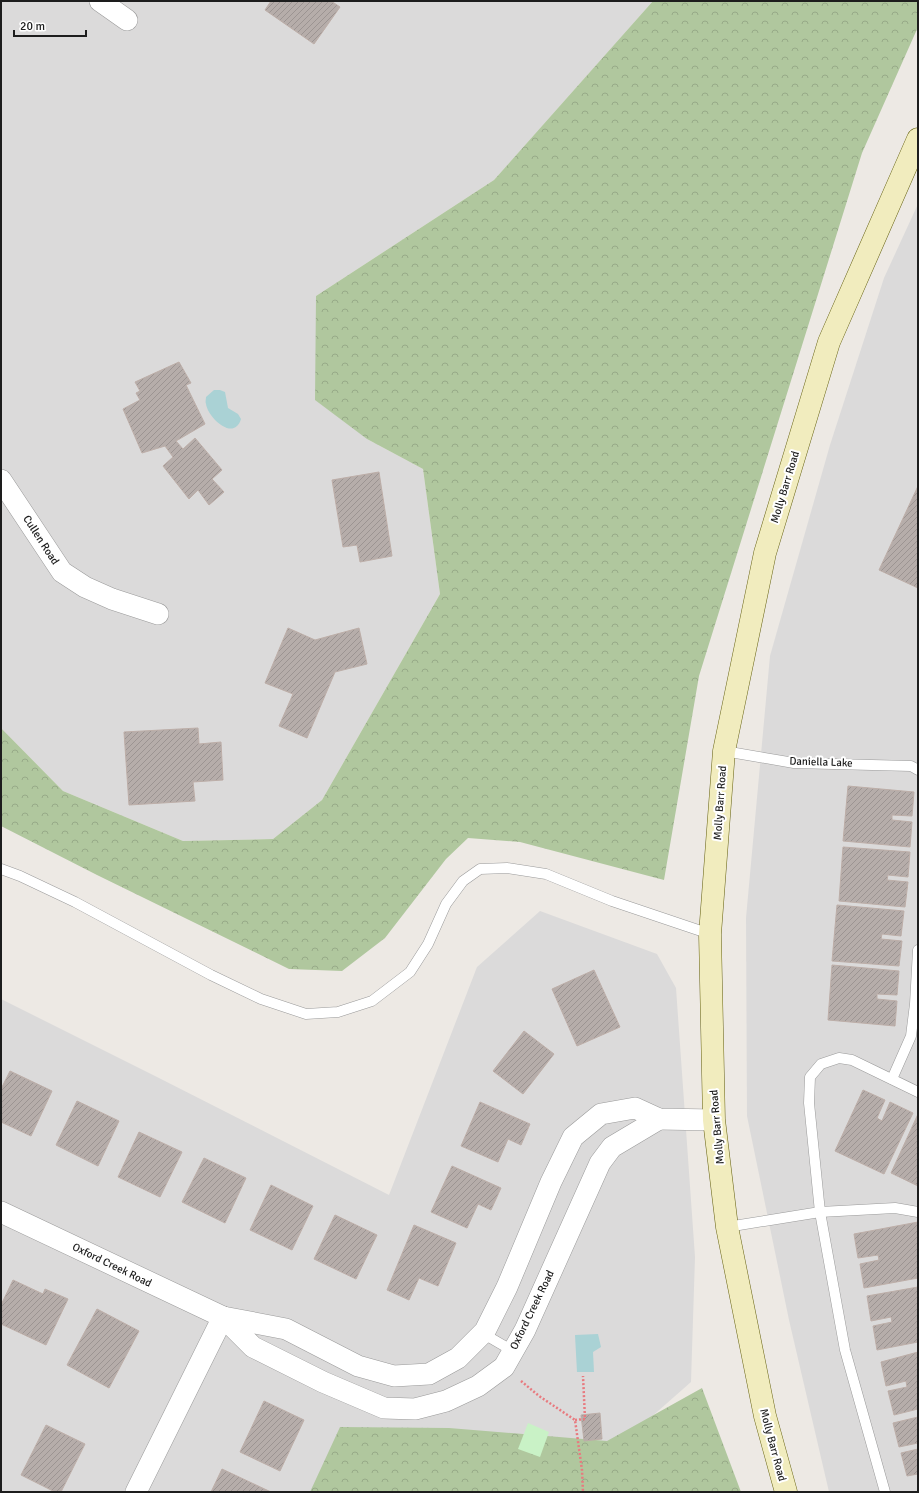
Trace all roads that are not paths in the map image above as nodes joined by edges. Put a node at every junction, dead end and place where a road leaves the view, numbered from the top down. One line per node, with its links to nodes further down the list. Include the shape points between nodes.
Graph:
1 (100, 1): 2 (street)
2 (127, 20)
3 (918, 139): 6 (main road, Molly Barr Road, via 829,342 765,553)
4 (1, 480): 5 (street, Cullen Road, via 62,572 85,588)
5 (158, 614)
6 (724, 752): 7 (lane, Daniella Lake, via 794,763 911,766); 9 (main road, Molly Barr Road)
7 (918, 770)
8 (1, 869): 9 (lane, via 75,902 261,999 306,1014 338,1012 372,1001 410,972 428,944 446,904 463,881 480,869 507,868 546,874 612,901)
9 (710, 934): 14 (main road, Molly Barr Road)
10 (918, 950): 11 (lane, via 911,1036)
11 (892, 1079): 12 (lane); 16 (lane, via 852,1060 839,1058 821,1064 810,1077 809,1103)
12 (918, 1092)
13 (659, 1119): 14 (street, Oxford Creek Road); 20 (street, Oxford Creek Road, via 635,1108 601,1114 573,1137 551,1182 507,1287); 21 (street, Oxford Creek Road, via 612,1147 600,1163 525,1330)
14 (714, 1120): 18 (main road, Molly Barr Road)
15 (1, 1212): 19 (street, Oxford Creek Road)
16 (820, 1212): 17 (lane, via 895,1208); 18 (lane); 24 (lane, via 844,1350)
17 (918, 1212)
18 (727, 1227): 23 (main road, Molly Barr Road, via 765,1416)
19 (223, 1317): 20 (street, Oxford Creek Road, via 286,1329 358,1366 394,1376 429,1374 458,1358); 21 (street, Oxford Creek Road, via 253,1347 323,1382 384,1408 415,1409 446,1401 478,1386); 22 (street)
20 (482, 1333): 21 (lane)
21 (509, 1359)
22 (136, 1492)
23 (786, 1492)
24 (885, 1492)

